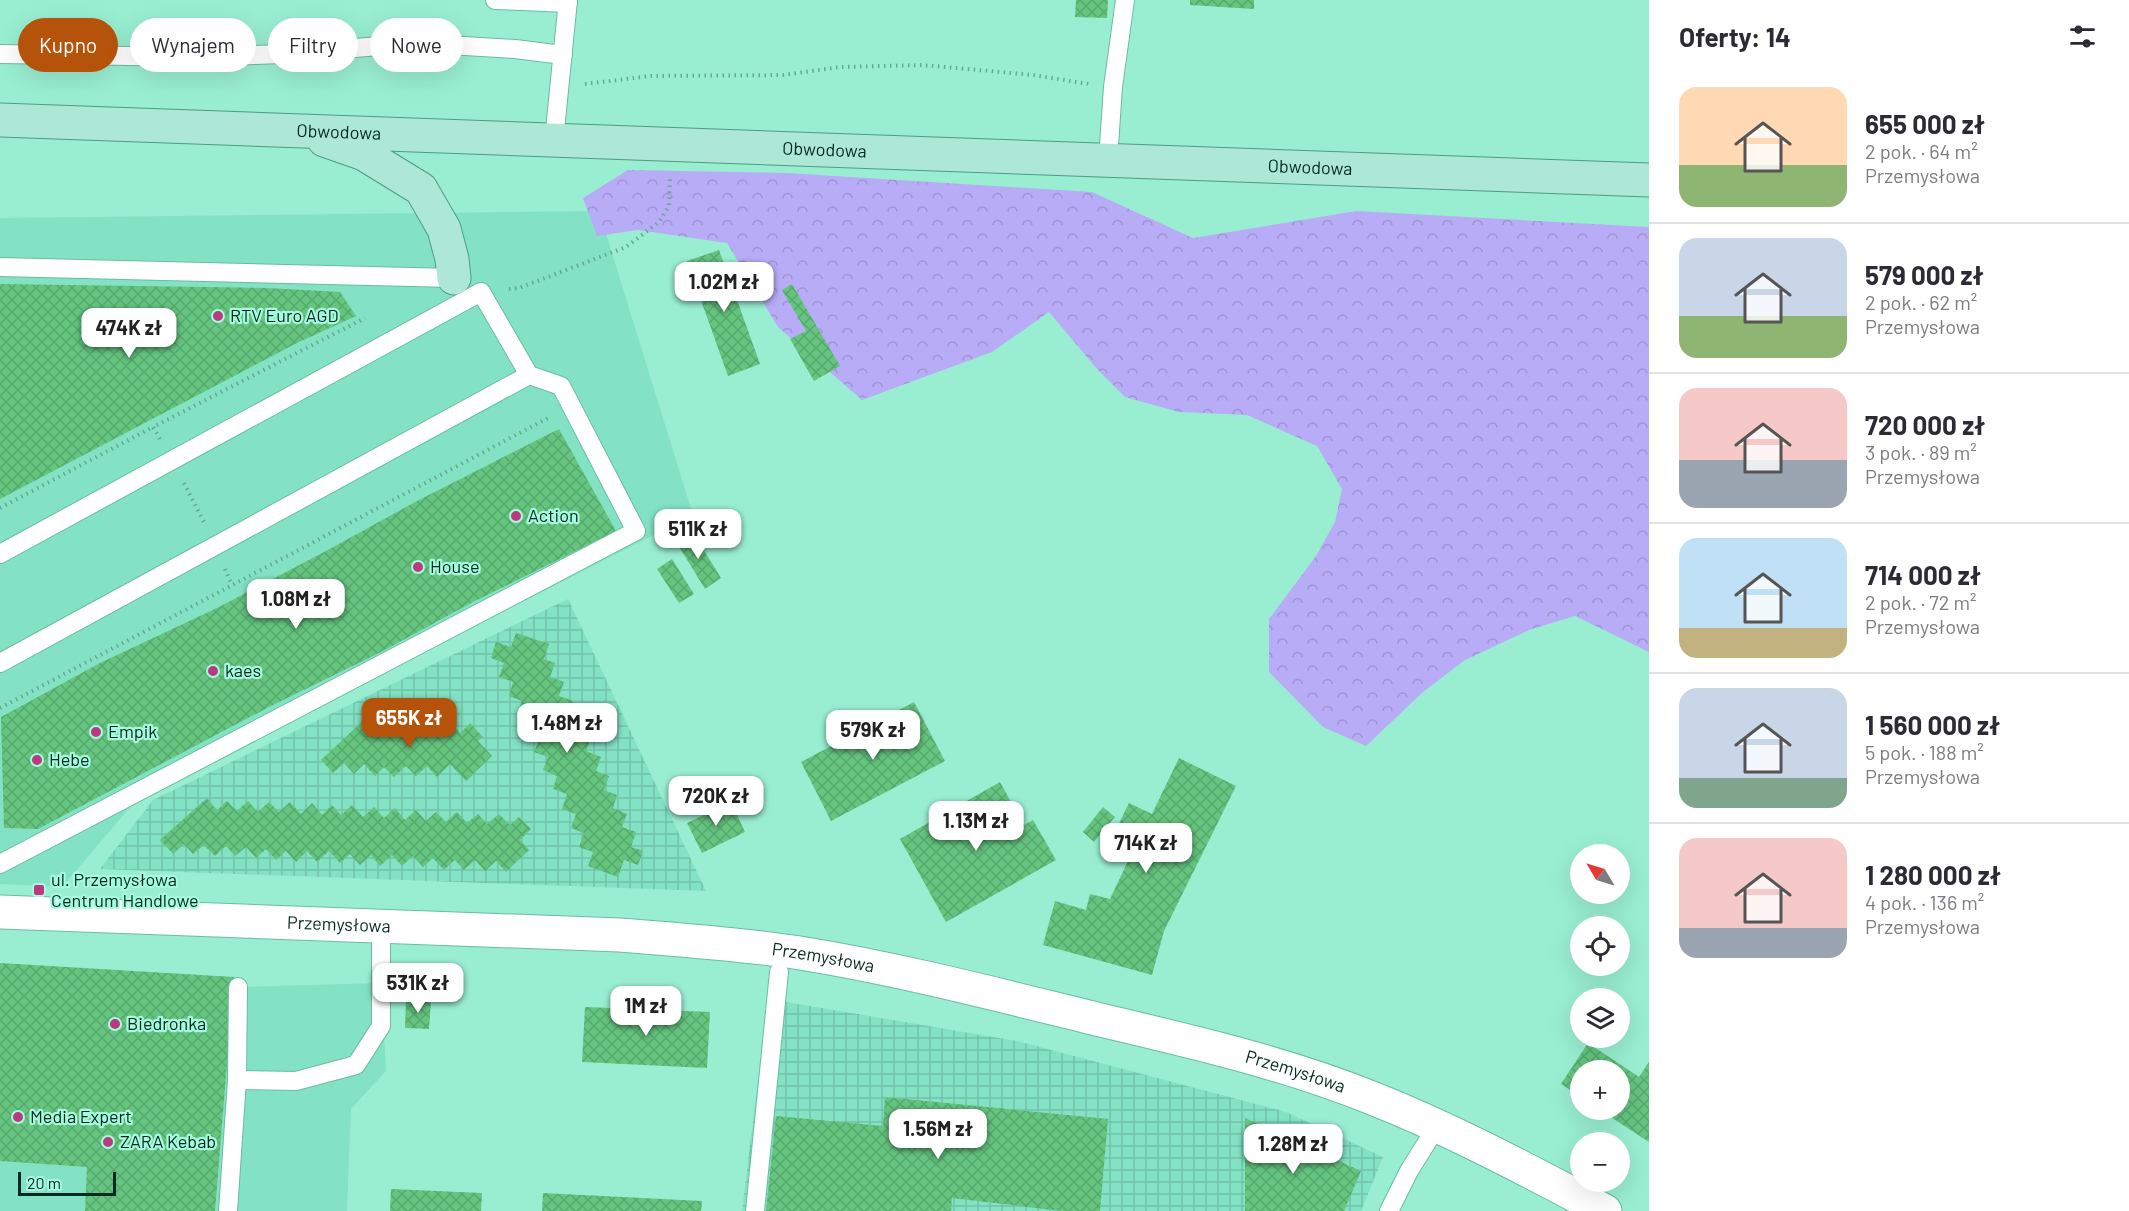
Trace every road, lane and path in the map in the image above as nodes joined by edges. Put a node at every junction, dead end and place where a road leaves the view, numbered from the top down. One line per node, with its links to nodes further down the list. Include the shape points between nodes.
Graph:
1 (495, 0): 3 (lane)
2 (1125, 0): 7 (lane)
3 (568, 1): 5 (lane)
4 (0, 54): 5 (lane, via 195,57 415,43)
5 (563, 55): 6 (lane)
6 (560, 85): 7 (path, via 651,76 783,75 840,67 923,65); 10 (lane)
7 (1113, 87): 12 (lane)
8 (0, 120): 9 (main road, Obwodowa)
9 (297, 131): 10 (main road, Obwodowa); 15 (main road, via 364,154 421,189 444,229 452,259)
10 (554, 140): 11 (main road, Obwodowa)
11 (671, 144): 12 (main road, Obwodowa); 15 (path, via 669,206 659,222 626,246 519,288)
12 (1108, 160): 13 (main road, Obwodowa)
13 (1649, 180)
14 (0, 267): 15 (lane)
15 (468, 285): 16 (lane); 20 (lane)
16 (529, 375): 17 (lane, via 561,386); 21 (lane)
17 (572, 406): 22 (path); 23 (lane, via 636,531)
18 (153, 427): 19 (path)
19 (0, 508)
20 (0, 554)
21 (0, 663)
22 (0, 708)
23 (0, 864)
24 (0, 912): 25 (street, Przemysłowa)
25 (381, 925): 28 (lane, via 381,1026 356,1065 296,1081); 29 (street, Przemysłowa, via 716,943 906,972 1220,1048 1372,1098)
26 (779, 972): 31 (lane)
27 (238, 987): 28 (lane)
28 (237, 1080): 30 (lane)
29 (1437, 1126): 32 (lane); 33 (street, Przemysłowa)
30 (228, 1211)
31 (755, 1211)
32 (1389, 1211)
33 (1605, 1211)

